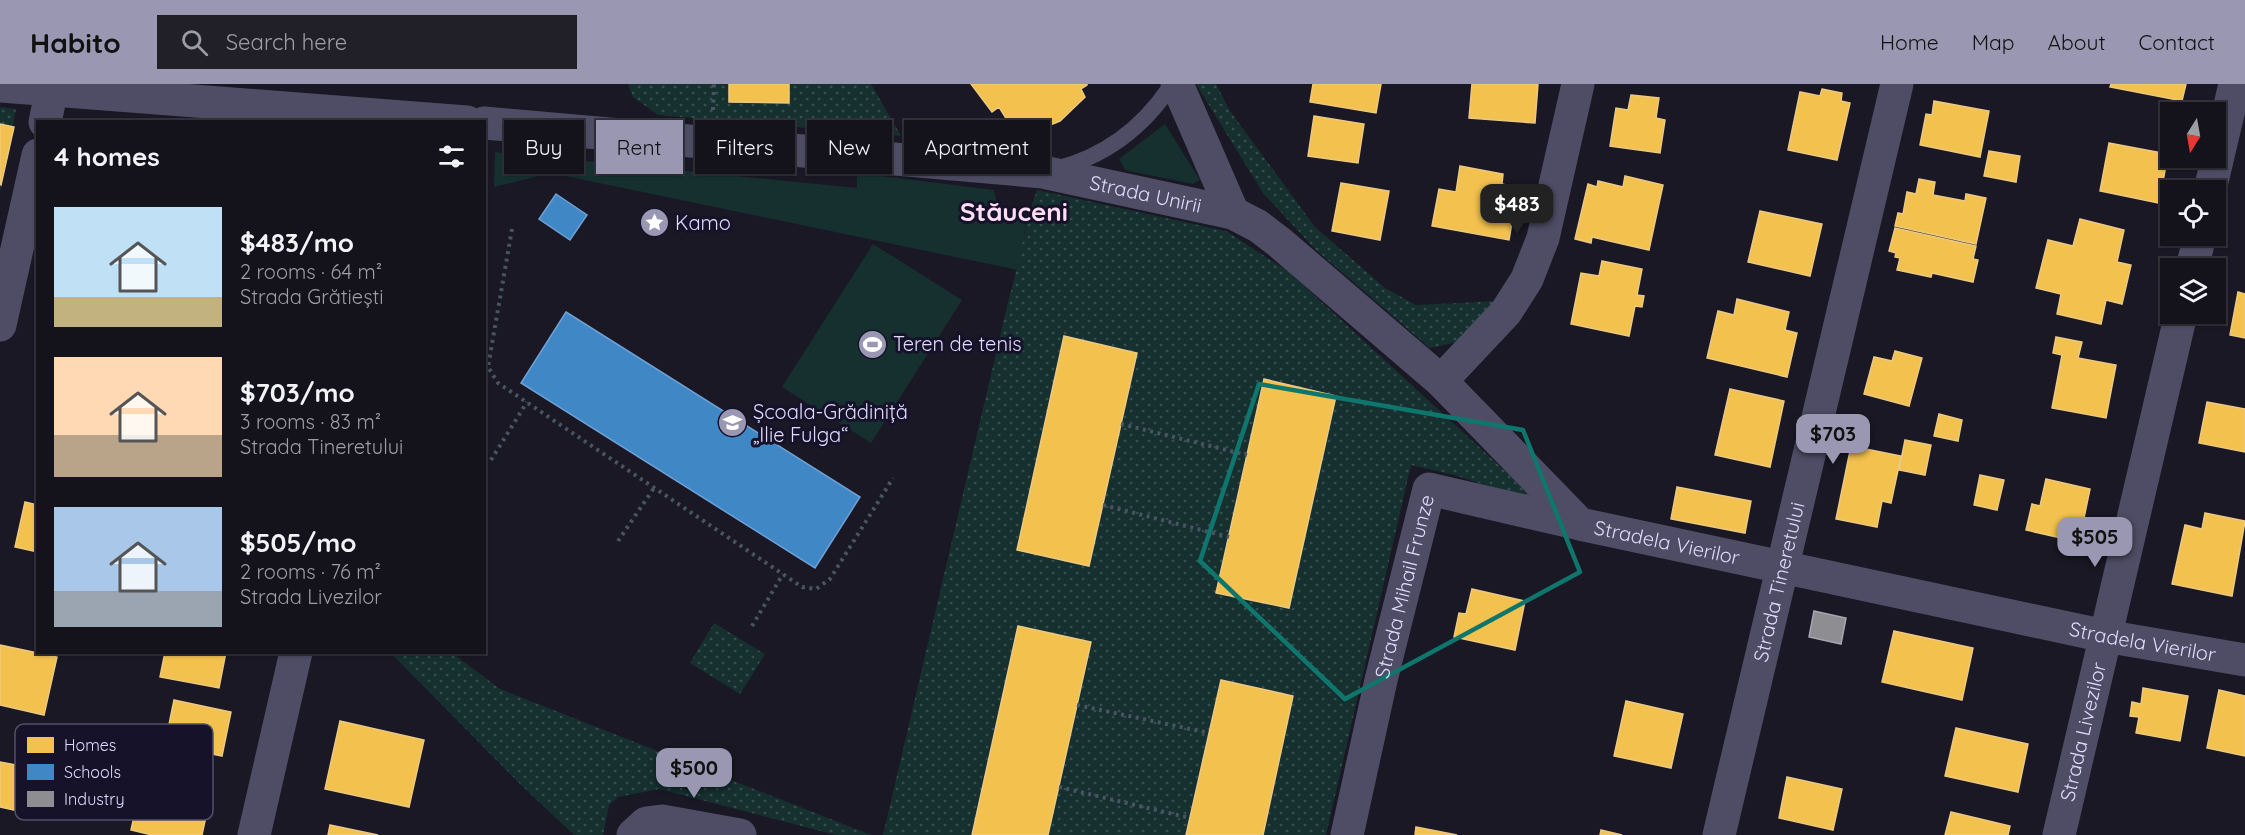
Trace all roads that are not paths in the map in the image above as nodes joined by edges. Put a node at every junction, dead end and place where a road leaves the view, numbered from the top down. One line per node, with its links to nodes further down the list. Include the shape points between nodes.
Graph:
1 (1172, 84): 13 (lane, via 1132,133 1103,152)
2 (1177, 84): 16 (street)
3 (1578, 84): 19 (street, via 1543,238 1527,279 1506,312)
4 (1897, 84): 21 (street, Strada Tineretului)
5 (2235, 84): 15 (street)
6 (0, 86): 7 (street)
7 (52, 88): 8 (street); 9 (street)
8 (45, 120)
9 (415, 120)
10 (486, 123): 11 (street, Strada Unirii)
11 (904, 160)
12 (36, 164): 18 (street)
13 (1050, 170)
14 (1050, 174): 16 (street, Strada Unirii)
15 (2212, 180)
16 (1233, 213): 19 (street, Stradela Vierilor, via 1279,242)
17 (2179, 324): 22 (street, Strada Livezilor)
18 (0, 325)
19 (1441, 381): 20 (street, Stradela Vierilor)
20 (1580, 524): 21 (street, Stradela Vierilor); 28 (street, Strada Mihail Frunze, via 1429,489)
21 (1783, 569): 22 (street, Stradela Vierilor); 29 (street, Strada Tineretului)
22 (2105, 636): 24 (street, Stradela Vierilor); 30 (street, Strada Livezilor)
23 (296, 654): 26 (street)
24 (2245, 660)
25 (639, 829): 27 (street, via 662,821)
26 (254, 835)
27 (740, 835)
28 (1347, 835)
29 (1719, 835)
30 (2059, 835)

